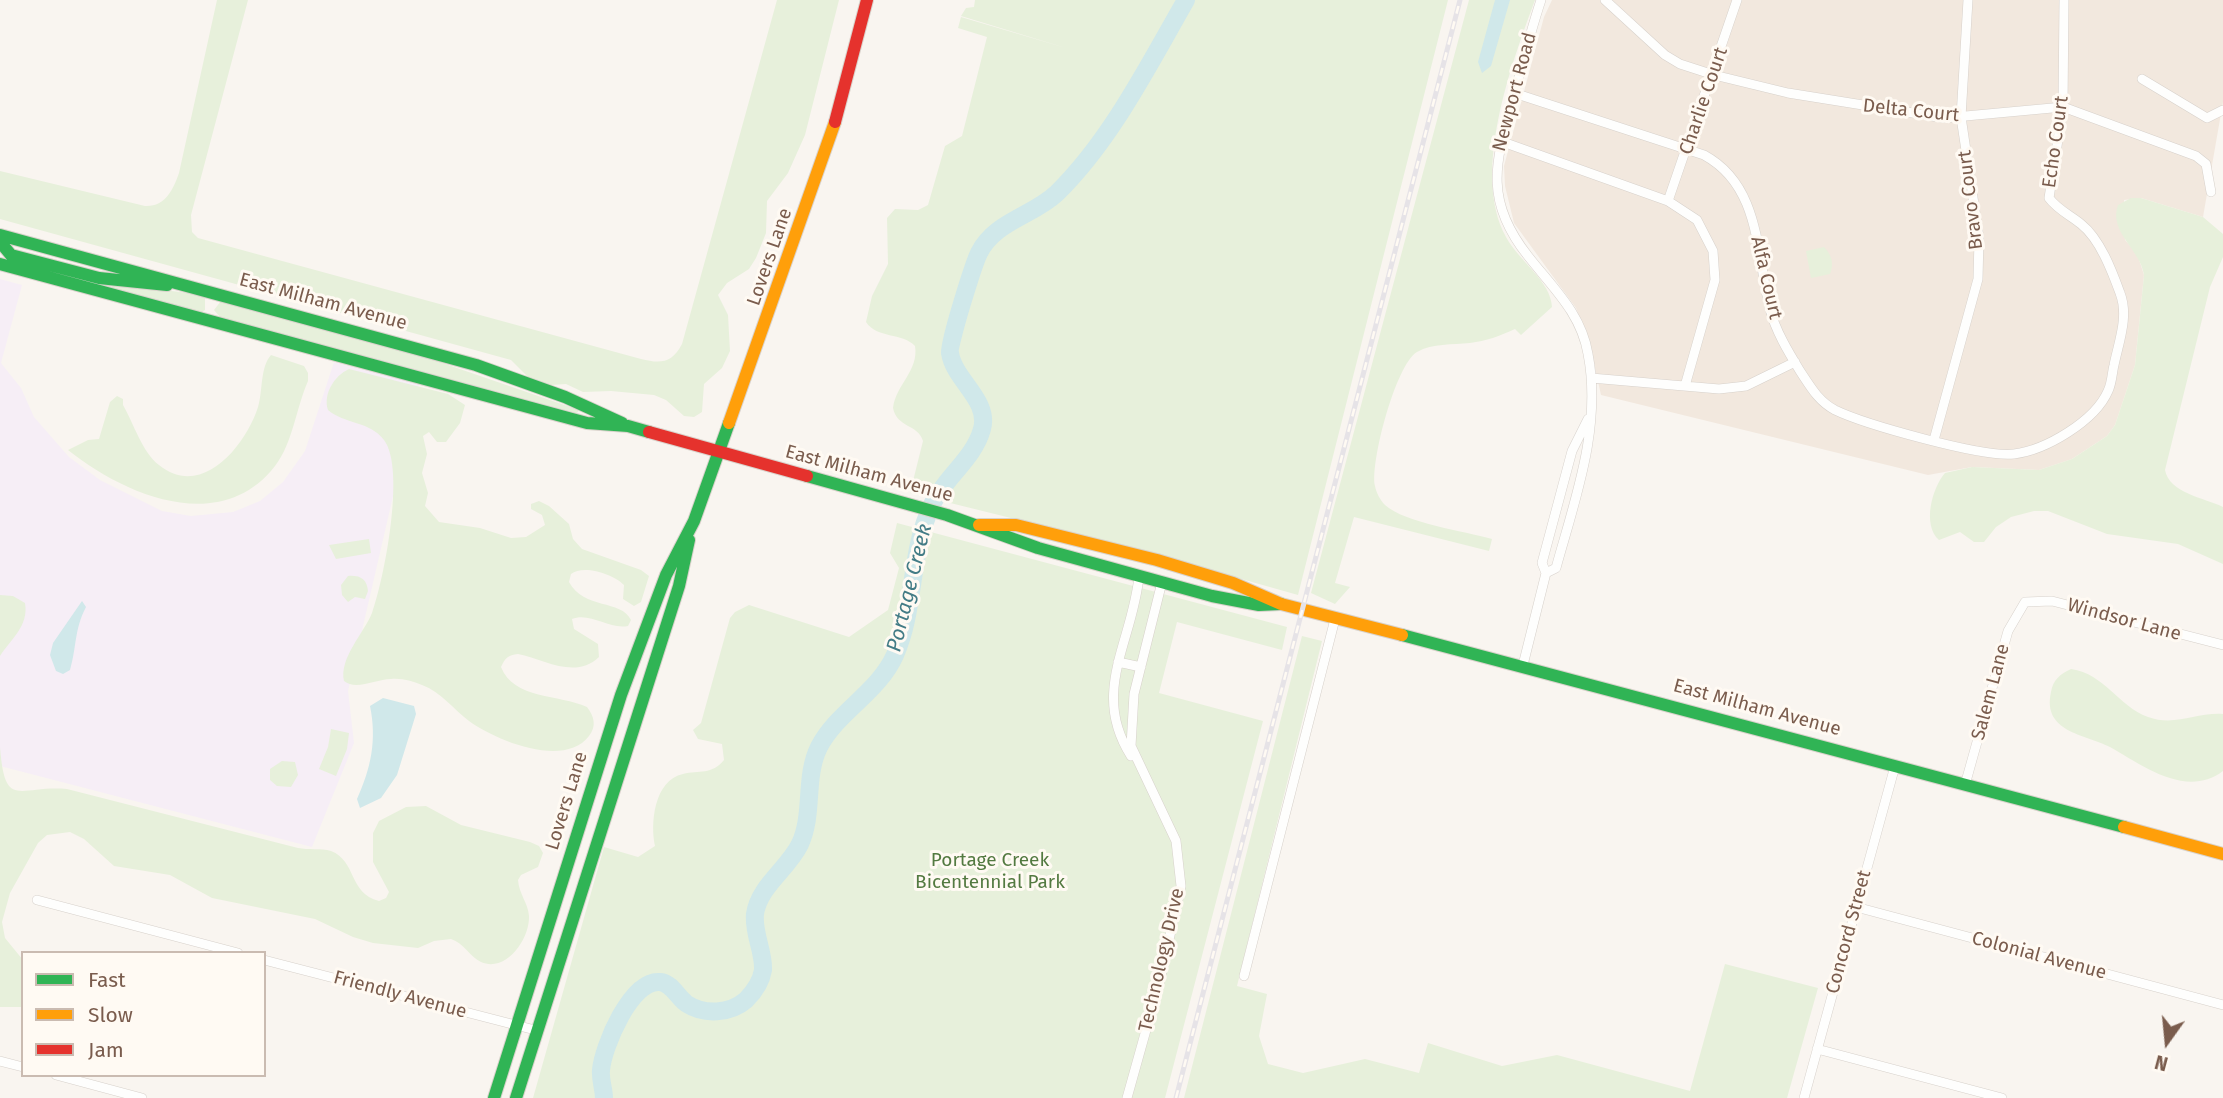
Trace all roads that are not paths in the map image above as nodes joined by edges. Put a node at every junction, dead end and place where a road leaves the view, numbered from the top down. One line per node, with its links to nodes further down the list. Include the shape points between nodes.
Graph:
1 (867, 0): 27 (street, Lovers Lane, via 827,150)
2 (1541, 0): 9 (street, Newport Road)
3 (1605, 0): 7 (street, Delta Court, via 1665,55)
4 (1737, 0): 7 (street, Charlie Court)
5 (1968, 0): 12 (street, Bravo Court)
6 (2064, 0): 10 (street, Echo Court)
7 (1714, 75): 12 (street, Delta Court, via 1853,104); 14 (street, Charlie Court)
8 (2142, 79): 11 (street, via 2207,118)
9 (1514, 93): 13 (street, Newport Road); 14 (street, Alfa Court)
10 (2063, 107): 12 (street, Delta Court); 15 (street, Delta Court, via 2196,156 2206,164); 26 (street, Echo Court, via 2049,198 2094,240 2125,308 2109,390 2081,422 2029,451 2001,455)
11 (2223, 110)
12 (1961, 117): 26 (street, Bravo Court, via 1979,259 1973,301)
13 (1500, 141): 16 (street); 22 (street, Newport Road, via 1494,171 1504,222 1569,306 1584,336)
14 (1687, 150): 16 (street, Charlie Court); 21 (street, Alfa Court, via 1728,171 1744,196 1770,313)
15 (2211, 192)
16 (1668, 201): 23 (street, via 1697,220 1715,265)
17 (0, 235): 20 (street, East Milham Avenue)
18 (0, 242): 19 (street)
19 (6, 262): 20 (street, via 99,278); 25 (street, East Milham Avenue, via 587,423)
20 (185, 285): 25 (street, East Milham Avenue, via 443,356 600,411)
21 (1795, 362): 23 (street, via 1746,386); 26 (street, Alfa Court, via 1816,396 1833,409)
22 (1591, 378): 23 (street); 24 (street, Newport Road)
23 (1685, 386)
24 (1592, 410): 30 (street, Newport Road, via 1572,451 1542,563); 30 (street, Newport Road, via 1587,452 1556,568)
25 (628, 426): 27 (street, East Milham Avenue)
26 (1934, 440)
27 (719, 454): 28 (street, Lovers Lane); 29 (street, East Milham Avenue)
28 (694, 521): 50 (street, Lovers Lane, via 666,575 621,695); 51 (street, Lovers Lane, via 678,586)
29 (979, 525): 31 (street, East Milham Avenue, via 989,533); 34 (street, East Milham Avenue, via 1040,531 1154,560 1254,590)
30 (1546, 573): 38 (street, Newport Road)
31 (1139, 576): 32 (street, East Milham Avenue); 37 (street)
32 (1162, 582): 34 (street, East Milham Avenue, via 1259,606); 39 (street, Technology Drive)
33 (2025, 602): 36 (street, Windsor Lane, via 2052,601); 42 (street, Salem Lane, via 2008,631)
34 (1281, 604): 35 (street, East Milham Avenue)
35 (1335, 619): 38 (street, East Milham Avenue); 48 (street)
36 (2223, 645)
37 (1118, 662): 39 (street); 41 (street, via 1112,713 1120,738)
38 (1522, 665): 40 (street, East Milham Avenue)
39 (1141, 667): 41 (street, Technology Drive, via 1130,721 1131,746)
40 (1895, 766): 42 (street, East Milham Avenue); 45 (street, Concord Street)
41 (1143, 775): 59 (street, Technology Drive, via 1176,841 1181,886)
42 (1965, 785): 43 (street, East Milham Avenue)
43 (2223, 854)
44 (37, 900): 46 (street)
45 (1856, 907): 49 (street, Colonial Avenue); 52 (street, Concord Street)
46 (230, 951)
47 (266, 961): 50 (street, Friendly Avenue)
48 (1244, 976)
49 (2223, 1005)
50 (516, 1026): 51 (street, Friendly Avenue); 57 (street, Lovers Lane)
51 (535, 1030): 58 (street, Lovers Lane)
52 (1817, 1049): 60 (street, Concord Street); 61 (street)
53 (0, 1061): 54 (street)
54 (21, 1066)
55 (63, 1077): 56 (street)
56 (142, 1098)
57 (494, 1098)
58 (516, 1098)
59 (1127, 1098)
60 (1804, 1098)
61 (2002, 1098)

